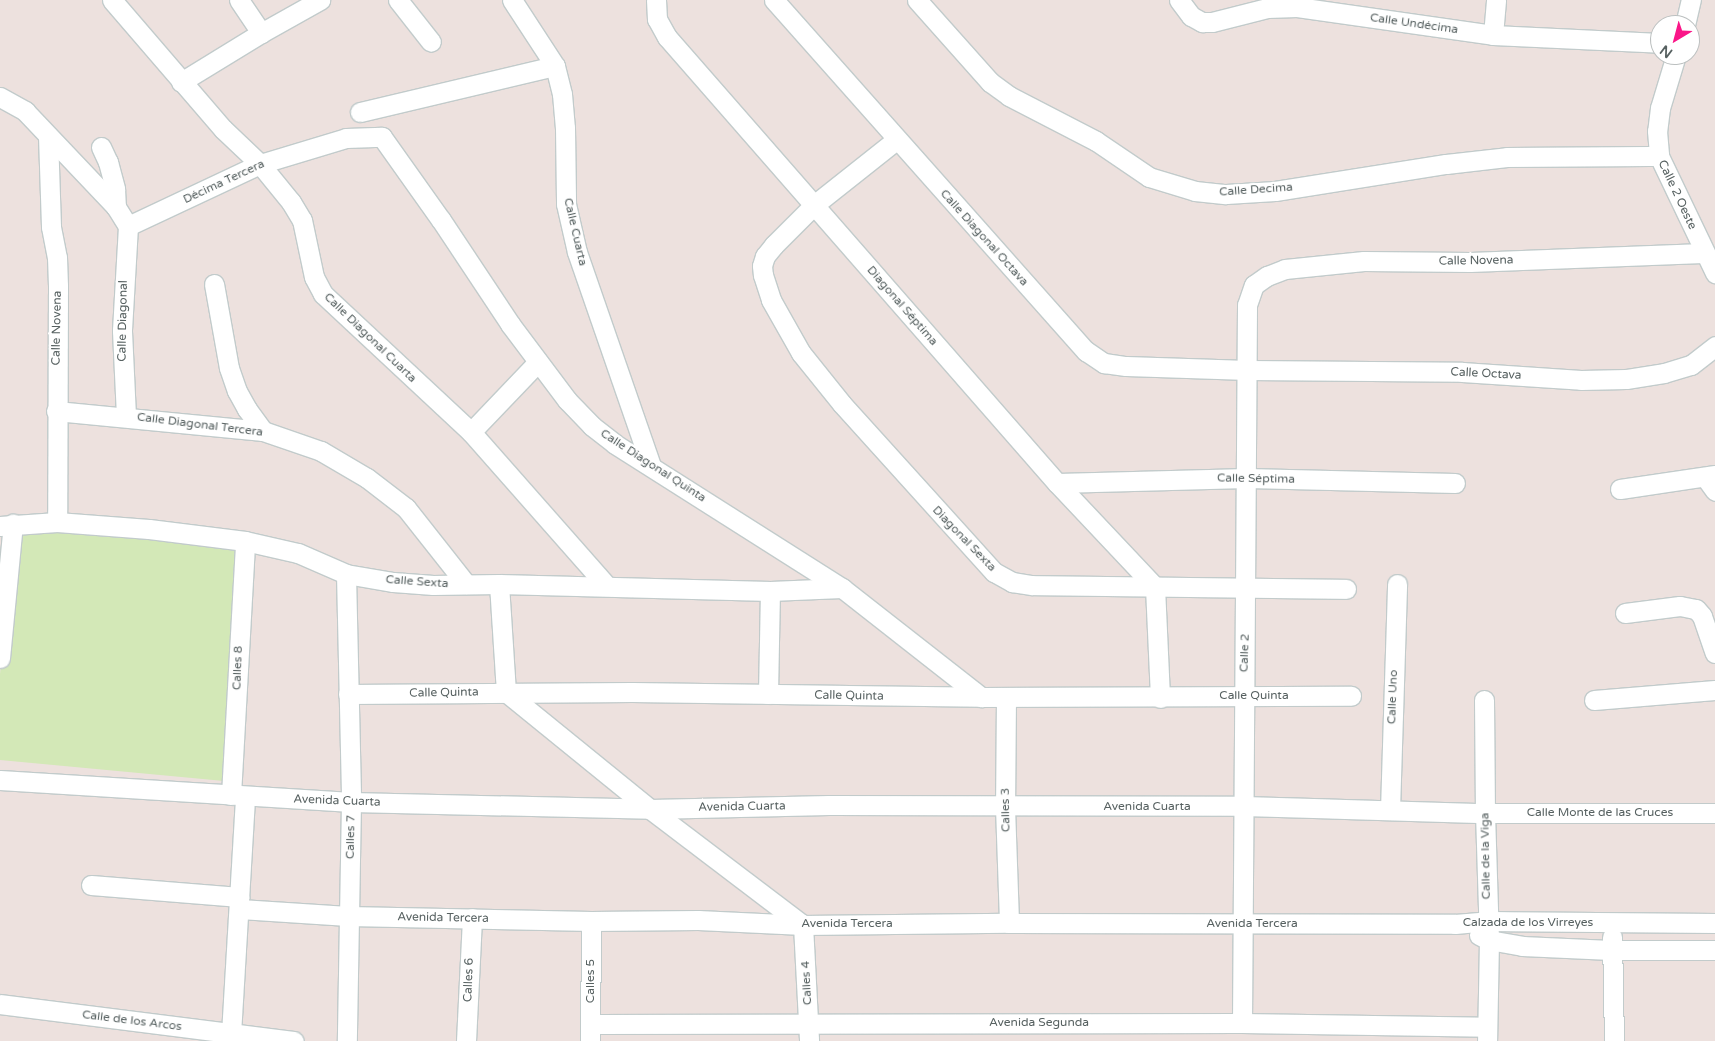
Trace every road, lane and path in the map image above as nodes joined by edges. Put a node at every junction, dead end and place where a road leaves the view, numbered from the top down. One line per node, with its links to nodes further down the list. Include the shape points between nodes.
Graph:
1 (112, 0): 22 (street, Calle Diagonal Cuarta)
2 (239, 0): 16 (street)
3 (320, 0): 16 (street)
4 (398, 0): 18 (street)
5 (512, 0): 21 (street, Calle Cuarta)
6 (656, 0): 31 (street, Diagonal Séptima, via 657,19 667,37)
7 (774, 0): 27 (street, Calle Diagonal Octava)
8 (918, 0): 29 (street, Calle Decima, via 990,82 1009,96 1096,141 1149,177 1195,191 1226,194 1276,190 1507,157)
9 (1179, 0): 13 (street, Calle Undécima, via 1191,16 1202,22 1212,22)
10 (1496, 0): 17 (street)
11 (1678, 0): 14 (street)
12 (1691, 0): 15 (street)
13 (1266, 4): 17 (street, Calle Undécima)
14 (1683, 15)
15 (1688, 15)
16 (261, 33): 22 (street)
17 (1493, 35): 19 (street, Calle Undécima)
18 (431, 42)
19 (1650, 43)
20 (1673, 65): 29 (street, Calle 2 Oeste, via 1660,108 1657,131)
21 (555, 66): 24 (street); 45 (street, Calle Cuarta, via 565,128 566,204 577,252)
22 (181, 82): 30 (street, Calle Diagonal Cuarta)
23 (0, 97): 25 (street, via 25,111)
24 (360, 112)
25 (48, 136): 32 (street); 41 (street, Calle Novena, via 51,227 58,286)
26 (382, 137): 30 (street, Décima Tercera, via 346,138); 39 (street, Calle Diagonal Quinta)
27 (896, 140): 31 (street, Diagonal Sexta); 40 (street, Calle Diagonal Octava, via 1086,351 1104,363)
28 (101, 147): 32 (street, via 115,189)
29 (1659, 156): 34 (street, Calle 2 Oeste)
30 (260, 164): 33 (street, Décima Tercera); 44 (street, Calle Diagonal Cuarta, via 302,220 314,277 322,294)
31 (814, 204): 48 (street, Diagonal Séptima); 59 (street, Diagonal Sexta, via 765,256 763,275 771,300 801,353 842,404 994,572 1012,582 1032,585)
32 (116, 206): 33 (street)
33 (128, 226): 42 (street, Calle Diagonal, via 122,330)
34 (1703, 253): 35 (street, Calle 2 Oeste); 37 (street, Calle Novena, via 1470,262 1364,261 1285,269)
35 (1715, 273)
36 (214, 284): 43 (street, via 229,368 247,410)
37 (1254, 285): 40 (street, Calle 2, via 1247,305)
38 (1715, 346): 40 (street, Calle Octava, via 1691,364 1664,373 1626,379 1581,380 1462,372)
39 (538, 362): 44 (street); 45 (street, Calle Diagonal Quinta, via 592,426)
40 (1248, 370): 46 (street, Calle 2)
41 (56, 411): 42 (street, Calle Diagonal Tercera); 51 (street, Calle Novena)
42 (126, 416): 43 (street, Calle Diagonal Tercera)
43 (263, 431): 55 (street, Calle Diagonal Tercera, via 321,451 367,478 406,508)
44 (471, 432): 58 (street, Calle Diagonal Cuarta)
45 (651, 466): 61 (street, Calle Diagonal Quinta)
46 (1247, 478): 48 (street, Calle Séptima); 49 (street, Calle Séptima); 60 (street, Calle 2)
47 (1712, 481): 50 (street)
48 (1057, 483): 59 (street, Diagonal Séptima)
49 (1455, 483)
50 (1620, 489)
51 (57, 522): 52 (street, Calle Sexta); 53 (street, Calle Sexta)
52 (6, 525): 66 (street)
53 (245, 541): 54 (street, Calle Sexta, via 298,553); 79 (street, Calles 8)
54 (346, 574): 55 (street, Calle Sexta, via 393,582); 69 (street, Calles 7)
55 (466, 584): 56 (street, Calle Sexta)
56 (499, 584): 58 (street, Calle Sexta); 68 (street)
57 (1397, 584): 84 (street, Calle Uno)
58 (607, 586): 63 (street, Calle Sexta)
59 (1155, 587): 60 (street, Diagonal Sexta); 75 (street)
60 (1247, 587): 62 (street, Diagonal Sexta); 71 (street, Calle 2)
61 (842, 588): 63 (street, Calle Sexta); 73 (street, Calle Diagonal Quinta)
62 (1346, 589)
63 (770, 591): 70 (street)
64 (1625, 613): 65 (street, via 1680,606 1696,609 1702,616)
65 (1715, 653)
66 (0, 658)
67 (1715, 690): 77 (street)
68 (506, 692): 69 (street, Calle Quinta); 70 (street, Calle Quinta); 83 (street)
69 (348, 694): 80 (street, Calles 7)
70 (768, 694): 73 (street, Calle Quinta)
71 (1243, 696): 72 (street, Calle Quinta); 75 (street, Calle Quinta); 81 (street, Calle 2)
72 (1351, 696)
73 (981, 697): 74 (street, Calle Quinta)
74 (1006, 697): 75 (street, Calle Quinta); 82 (street, Calles 3)
75 (1160, 698)
76 (1484, 700): 85 (street, Calle de la Viga)
77 (1594, 700)
78 (0, 780): 79 (street, Avenida Cuarta)
79 (238, 796): 80 (street, Avenida Cuarta); 88 (street, Calles 8)
80 (352, 802): 83 (street, Avenida Cuarta); 89 (street, Calles 7)
81 (1243, 806): 82 (street, Avenida Cuarta); 84 (street, Avenida Cuarta); 96 (street, Calle 2)
82 (1005, 807): 83 (street, Avenida Cuarta, via 829,805); 93 (street, Calles 3)
83 (650, 809): 98 (street)
84 (1390, 810): 85 (street, Avenida Cuarta)
85 (1484, 812): 86 (street, Calle Monte de las Cruces); 92 (street, Calle de la Viga)
86 (1715, 813)
87 (91, 885): 88 (street, Avenida Tercera)
88 (240, 903): 89 (street, Avenida Tercera); 106 (street, Calles 8)
89 (348, 916): 90 (street, Avenida Tercera); 109 (street, Calles 7)
90 (472, 918): 91 (street, Avenida Tercera); 110 (street, Calles 6)
91 (591, 921): 98 (street, Avenida Tercera, via 698,920); 105 (street, Calles 5)
92 (1487, 921): 94 (street, Calzada de los Virreyes); 97 (street, Calzada de los Virreyes); 99 (street, Calle de la Viga)
93 (1009, 922): 96 (street, Avenida Tercera); 98 (street, Avenida Tercera)
94 (1612, 923): 95 (street, Calzada de los Virreyes); 100 (street)
95 (1715, 923)
96 (1244, 924): 97 (street, Avenida Tercera); 103 (street, Calle 2)
97 (1455, 924): 99 (street, Calzada de los Virreyes)
98 (803, 925): 104 (street, Calles 4)
99 (1489, 940): 100 (street, Calzada de los Virreyes, via 1522,946); 107 (street, Calle de la Viga)
100 (1611, 950): 101 (street, Calzada de los Virreyes); 111 (street)
101 (1715, 950)
102 (0, 1004): 106 (street, Calle de los Arcos)
103 (1242, 1023): 104 (street, Avenida Segunda); 107 (street, Avenida Segunda)
104 (809, 1032): 105 (street, Avenida Segunda)
105 (590, 1033)
106 (232, 1034): 108 (street, Calle de los Arcos)
107 (1487, 1034)
108 (294, 1041)
109 (347, 1041)
110 (466, 1041)
111 (1614, 1041)

